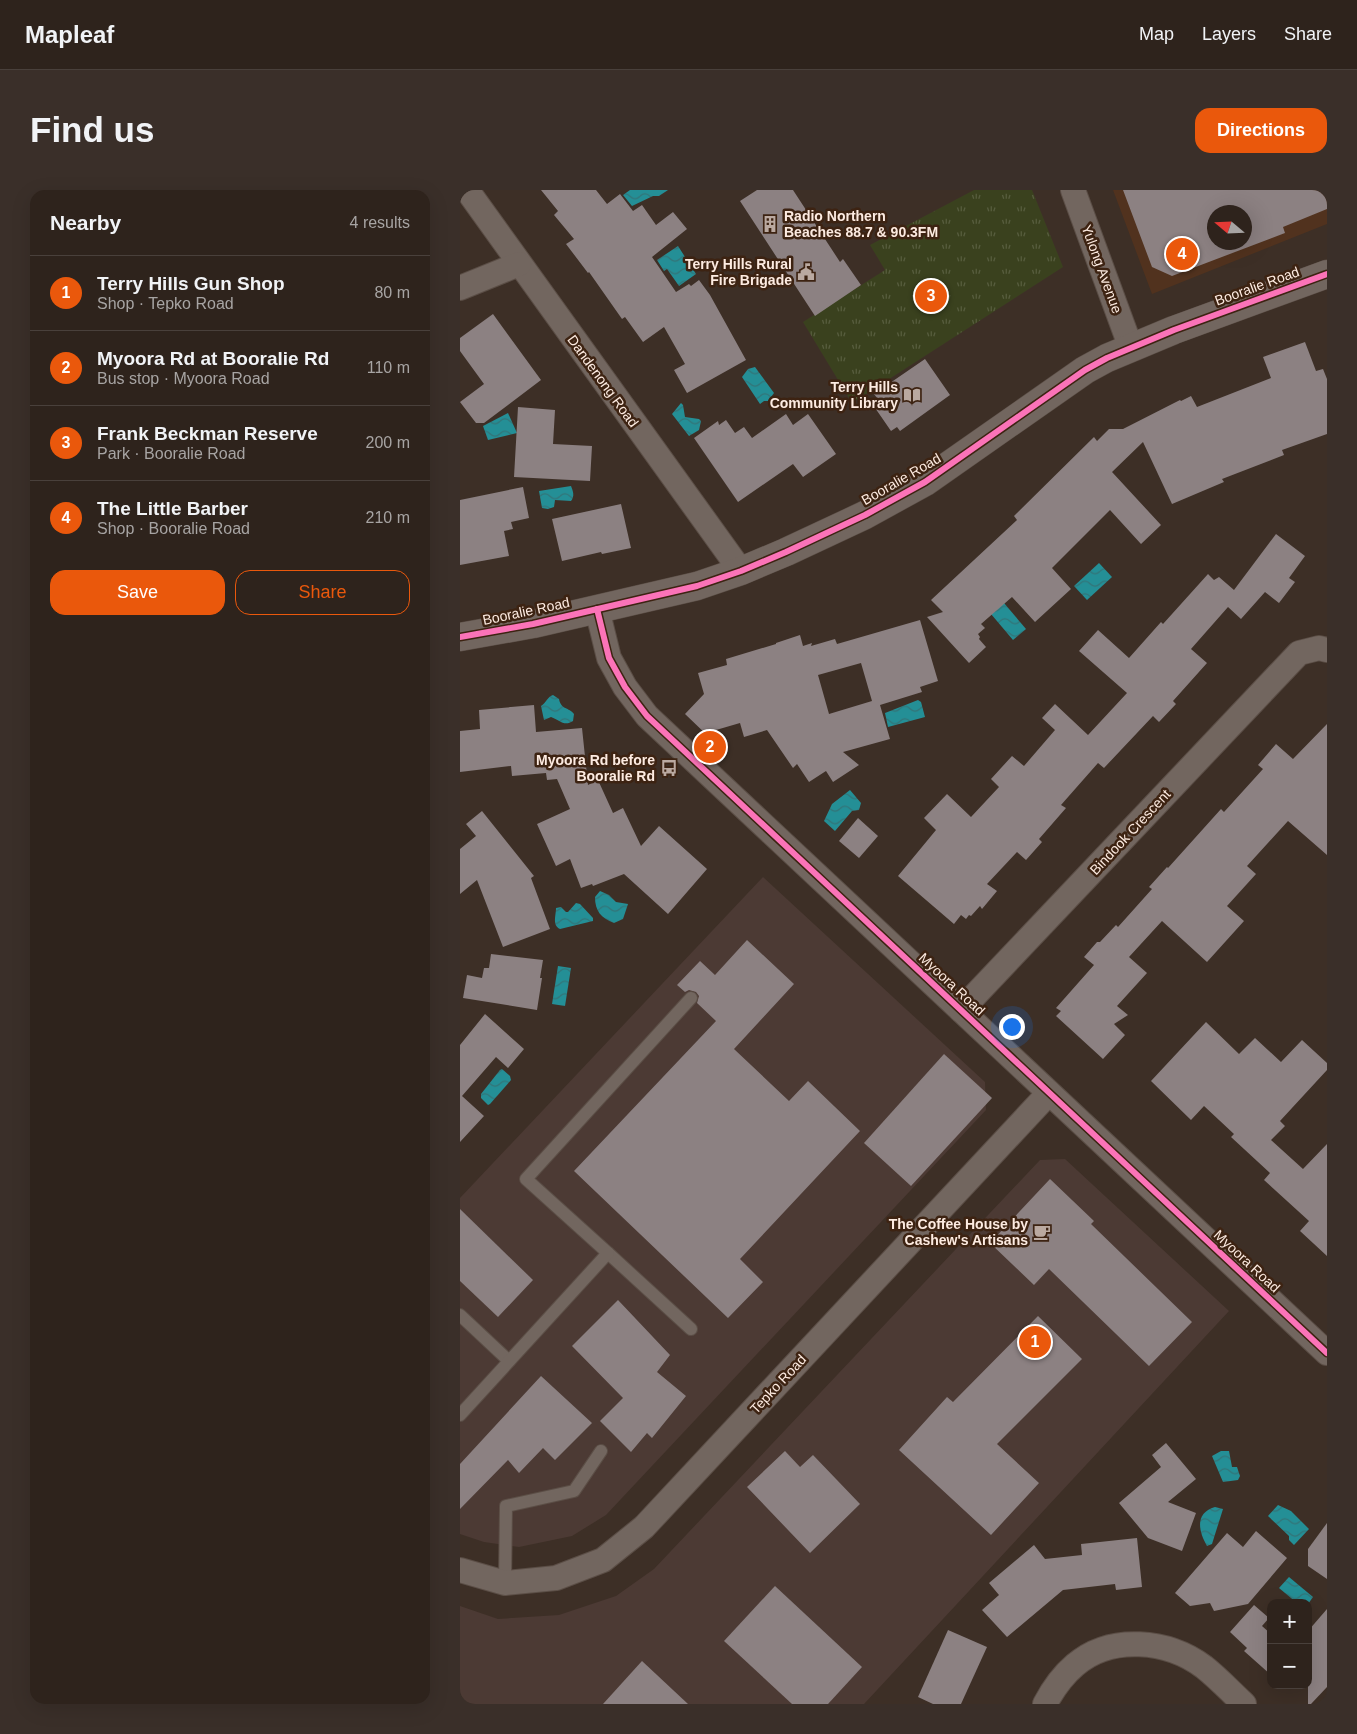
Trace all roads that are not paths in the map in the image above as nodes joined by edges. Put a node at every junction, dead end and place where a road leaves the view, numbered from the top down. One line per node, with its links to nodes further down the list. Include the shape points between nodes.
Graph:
1 (467, 190): 3 (street, Dandenong Road)
2 (1073, 190): 6 (street, Yulong Avenue)
3 (519, 264): 5 (street); 7 (street, Dandenong Road)
4 (1327, 274): 6 (street, Booralie Road)
5 (460, 288)
6 (1131, 348): 7 (street, Booralie Road, via 1085,370 941,472 904,494)
7 (741, 570): 8 (street, Booralie Road, via 697,586)
8 (597, 609): 9 (street, Booralie Road); 12 (street, Myoora Road, via 609,658 625,687 647,716)
9 (460, 637)
10 (1327, 650): 12 (street, Bindook Crescent, via 1318,648 1299,653)
11 (691, 998): 14 (lane, via 526,1179)
12 (961, 1010): 13 (street, Myoora Road)
13 (1049, 1093): 17 (street, Myoora Road); 22 (street, Tepko Road, via 644,1527 603,1560 556,1578)
14 (608, 1253): 16 (lane); 18 (lane)
15 (460, 1315): 18 (lane)
16 (691, 1329)
17 (1327, 1353)
18 (509, 1361): 19 (lane)
19 (460, 1415)
20 (601, 1451): 22 (lane, via 574,1491 506,1506)
21 (460, 1570): 22 (street, Tepko Road)
22 (505, 1583)
23 (1045, 1704): 24 (street, via 1062,1677 1077,1663 1114,1646 1137,1644 1161,1646 1184,1655 1204,1667)
24 (1244, 1704)

